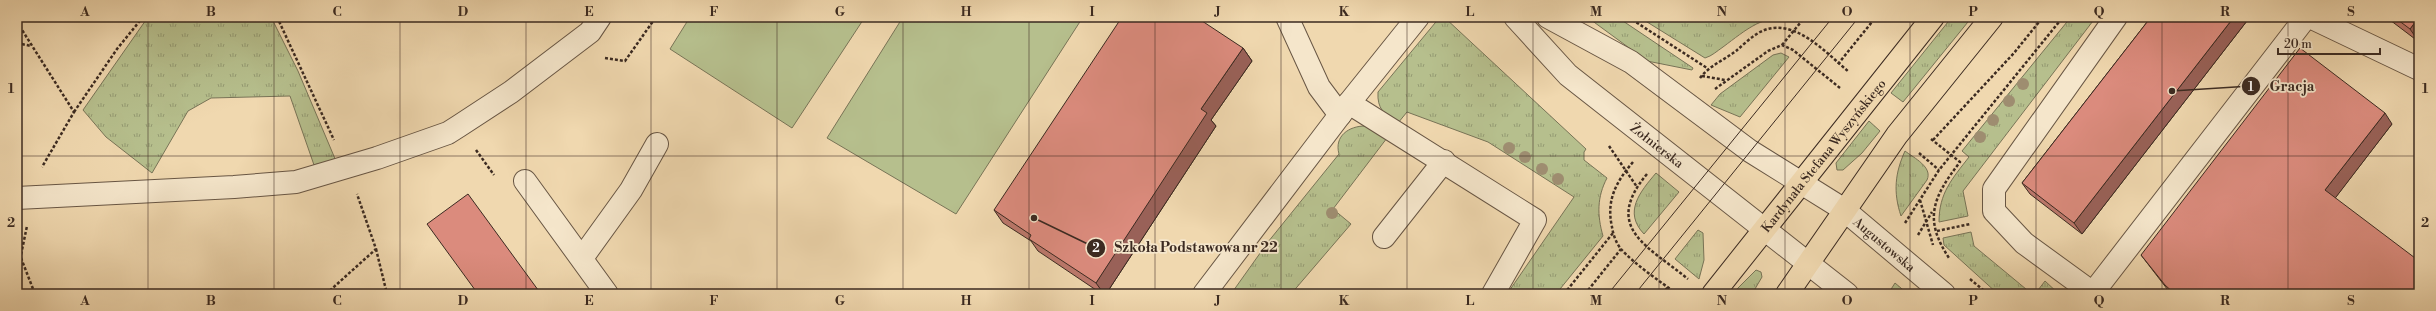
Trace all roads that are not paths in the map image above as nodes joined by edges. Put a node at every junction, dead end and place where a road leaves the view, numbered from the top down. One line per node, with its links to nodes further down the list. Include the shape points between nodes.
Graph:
1 (600, 17): 17 (street, via 590,32 511,92 460,126 448,133 377,158 296,182)
2 (1287, 17): 12 (street, via 1318,87)
3 (1418, 17): 12 (street)
4 (1515, 17): 19 (street, Żołnierska, via 1568,75)
5 (1548, 17): 16 (street, via 1631,62 1744,147)
6 (1932, 17): 16 (main road, Kardynała Stefana Wyszyńskiego)
7 (1992, 17): 18 (main road, via 1897,135)
8 (2116, 17): 30 (street, via 1994,189 1994,211 2024,243)
9 (2306, 17): 30 (street)
10 (2310, 17): 11 (street)
11 (2419, 69)
12 (1345, 109): 14 (street); 24 (street)
13 (658, 144): 21 (street, via 631,190)
14 (1444, 161): 20 (street); 25 (street, via 1535,220)
15 (525, 181): 21 (street)
16 (1800, 182): 18 (street); 19 (main road, Kardynała Stefana Wyszyńskiego)
17 (25, 198)
18 (1843, 210): 22 (main road); 29 (street, Augustowska)
19 (1764, 229): 22 (street, Żołnierska); 26 (main road, Kardynała Stefana Wyszyńskiego)
20 (1384, 237)
21 (582, 258): 23 (street)
22 (1808, 265): 27 (main road); 28 (street)
23 (607, 294)
24 (1204, 294)
25 (1493, 294)
26 (1713, 294)
27 (1787, 294)
28 (1846, 294)
29 (1944, 294)
30 (2093, 294)

